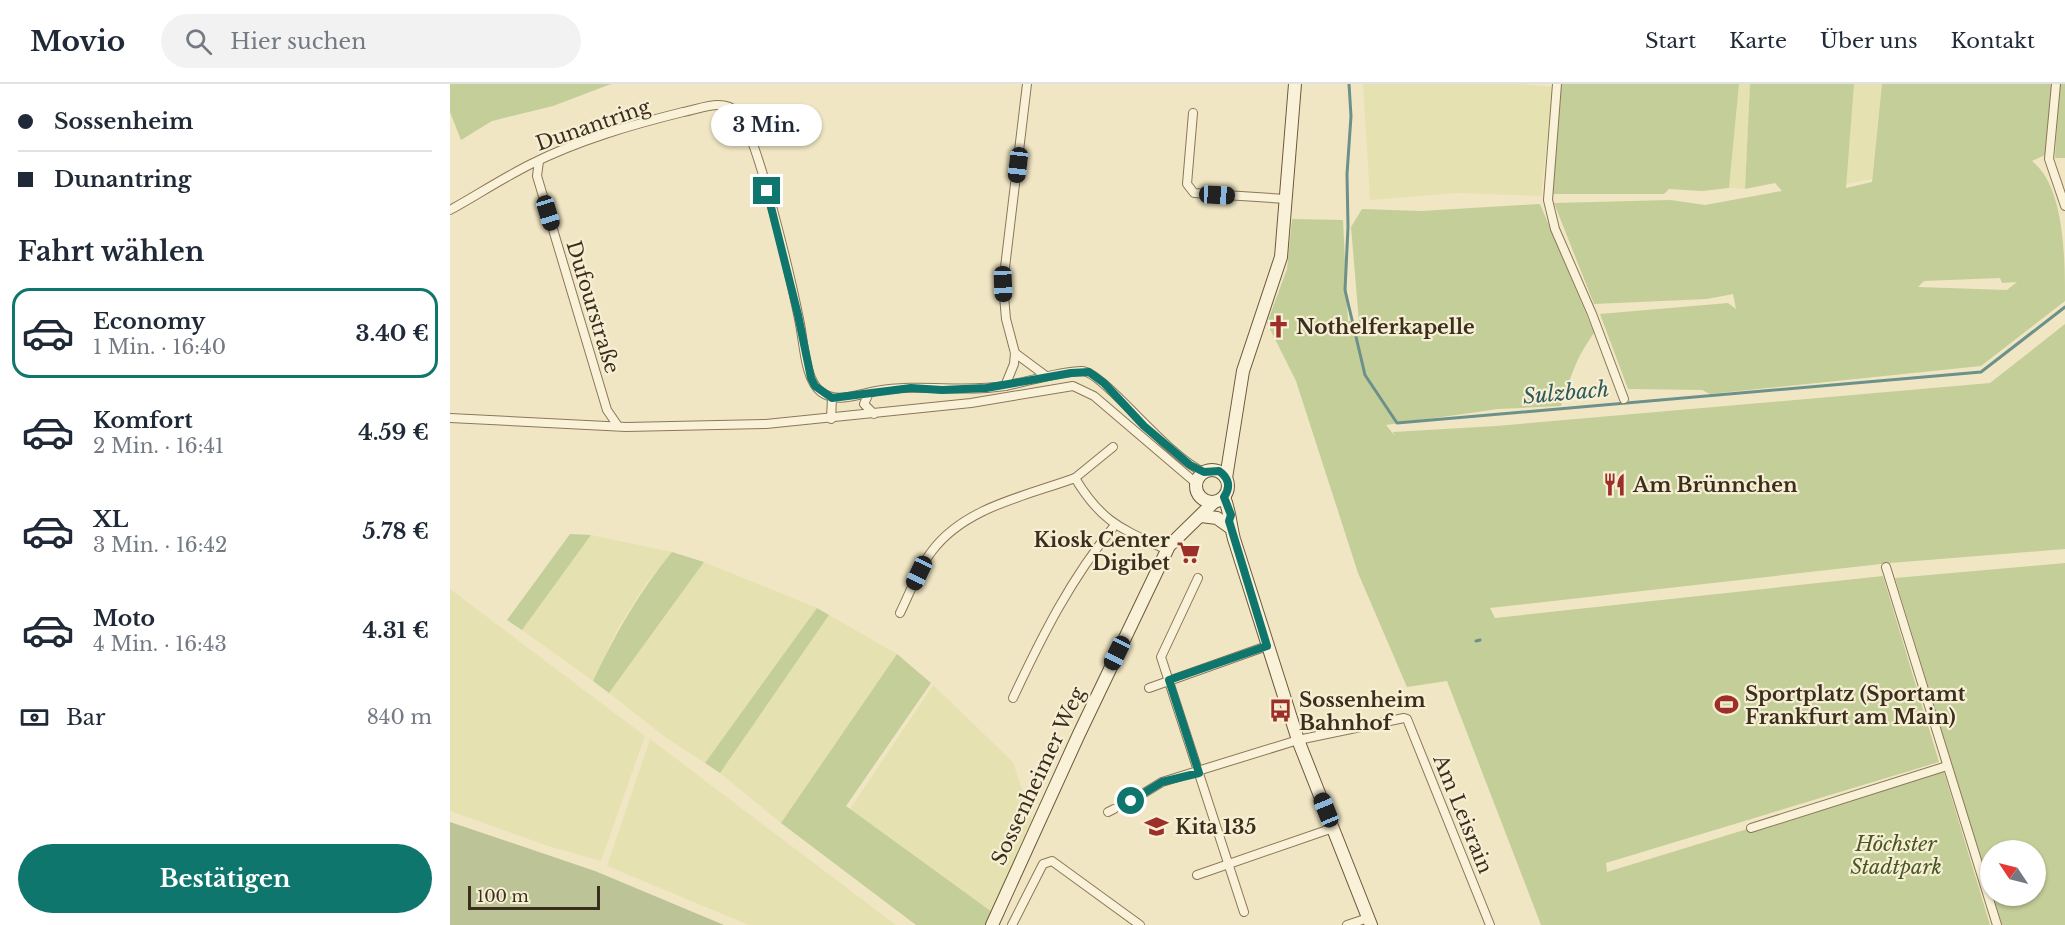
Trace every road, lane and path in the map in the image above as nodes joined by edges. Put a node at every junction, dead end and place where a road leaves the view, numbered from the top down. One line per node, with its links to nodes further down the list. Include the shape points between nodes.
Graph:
1 (1027, 84): 10 (street, via 1003,284 1006,319)
2 (1295, 84): 7 (main road)
3 (1557, 84): 18 (street, via 1548,200 1555,229)
4 (2055, 84): 8 (street, via 2049,159)
5 (1193, 113): 7 (street, via 1187,184 1194,193)
6 (539, 160): 9 (street, Dunantring); 17 (street, Dunantring, via 589,140 712,105 727,106 738,113 748,127 758,158 813,383); 23 (street, Dufourstraße, via 537,176 607,410)
7 (1286, 199): 27 (main road, via 1278,270 1243,371)
8 (2065, 206)
9 (450, 210)
10 (1016, 353): 11 (street); 13 (street)
11 (1046, 376): 12 (street, via 1084,371); 13 (street)
12 (1102, 381): 15 (street); 16 (street)
13 (1005, 386): 14 (street)
14 (869, 393): 17 (street); 20 (street, via 864,404)
15 (1114, 393): 19 (street); 24 (street)
16 (1094, 396): 19 (street); 20 (street, via 1080,388 1064,386 971,404)
17 (832, 398): 22 (street)
18 (1624, 399)
19 (1108, 408): 25 (street)
20 (874, 414): 22 (street)
21 (450, 418): 23 (street)
22 (831, 419): 23 (street)
23 (618, 426)
24 (1144, 426): 25 (street); 28 (street, via 1190,465)
25 (1135, 430): 31 (street)
26 (1113, 447): 29 (street)
27 (1230, 455): 28 (main road); 30 (main road)
28 (1209, 471): 30 (main road); 31 (main road)
29 (1075, 478): 34 (street, via 1094,507); 39 (street, via 991,508 948,533 931,551)
30 (1226, 478): 32 (main road, via 1228,490)
31 (1197, 488): 32 (main road, via 1203,500); 33 (main road)
32 (1217, 501): 33 (main road, Sossenheimer Weg); 35 (main road, via 1231,515)
33 (1197, 519): 35 (main road, via 1217,518); 36 (main road, Sossenheimer Weg)
34 (1115, 525): 36 (street); 43 (street, via 1077,573 1051,616)
35 (1230, 525): 40 (main road)
36 (1167, 550): 52 (main road, Sossenheimer Weg)
37 (1886, 567): 45 (street)
38 (1198, 578): 41 (street, via 1161,657)
39 (900, 613)
40 (1267, 646): 41 (street); 44 (main road)
41 (1169, 680): 42 (street); 46 (street)
42 (1149, 688)
43 (1013, 698)
44 (1298, 740): 46 (street); 48 (main road); 60 (street, Am Leisrain, via 1397,717 1407,719)
45 (1947, 766): 49 (street); 61 (street)
46 (1199, 773): 47 (street, via 1162,782); 50 (street)
47 (1131, 801)
48 (1333, 828): 50 (street); 55 (main road)
49 (1751, 828)
50 (1229, 864): 51 (street); 54 (street)
51 (1197, 875)
52 (1004, 898): 53 (street); 56 (main road, Sossenheimer Weg)
53 (1020, 910): 57 (street, Sossenheimer Weg); 58 (street, Sossenheimer Weg, via 1043,864 1053,861)
54 (1244, 912)
55 (1370, 921): 59 (street)
56 (992, 925)
57 (1012, 925)
58 (1140, 925)
59 (1347, 925)
60 (1490, 925)
61 (1997, 925)

